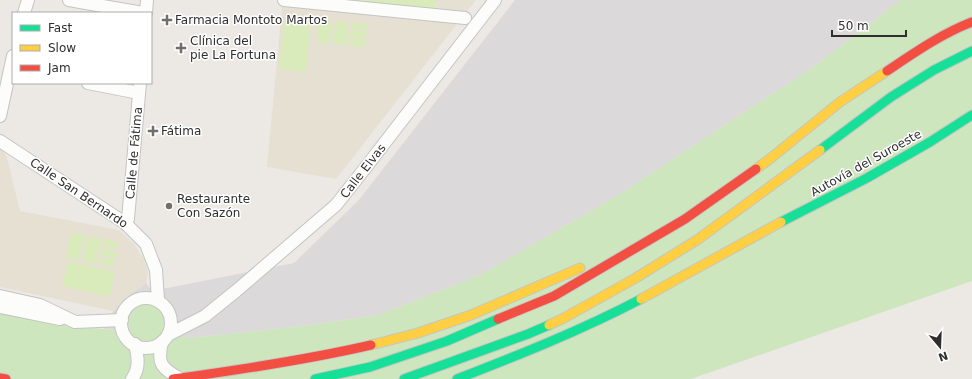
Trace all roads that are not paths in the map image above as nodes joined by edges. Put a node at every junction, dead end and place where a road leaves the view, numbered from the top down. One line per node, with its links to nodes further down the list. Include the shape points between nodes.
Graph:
1 (28, 0): 6 (street)
2 (69, 0): 7 (street)
3 (147, 0): 8 (street)
4 (284, 0): 9 (street)
5 (495, 0): 30 (street, Calle Elvas, via 336,205)
6 (24, 12)
7 (138, 12)
8 (144, 12)
9 (465, 18)
10 (972, 18): 11 (highway)
11 (968, 24): 19 (highway, via 924,46 840,102 771,158)
12 (972, 51): 31 (highway, via 934,70 891,97 698,240)
13 (9, 64): 16 (street)
14 (98, 84): 15 (street)
15 (139, 88): 20 (street, Calle de Fátima, via 128,219)
16 (0, 116)
17 (971, 116): 21 (highway, Autovía del Suroeste, via 867,178)
18 (0, 141): 20 (street, Calle San Bernardo)
19 (685, 219): 22 (highway, via 654,228); 40 (highway, via 554,296 447,341 370,368)
20 (125, 223): 26 (street, Calle San Bernardo, via 146,244 156,270)
21 (768, 228): 24 (highway, via 718,248); 42 (highway, via 639,300 522,354)
22 (634, 239)
23 (585, 265): 39 (highway, via 471,316 418,333 348,350)
24 (668, 274)
25 (0, 296): 33 (street, via 40,304)
26 (158, 300): 29 (street); 32 (street, via 142,298 135,301 128,306)
27 (603, 306): 31 (highway)
28 (0, 307): 33 (street)
29 (170, 314): 30 (street, via 190,318); 34 (street, via 170,332)
30 (205, 316): 34 (street, Calle Elvas)
31 (562, 319): 41 (highway)
32 (122, 320): 33 (street); 35 (street, via 124,334)
33 (75, 322)
34 (165, 339): 35 (street, via 156,346 142,347); 39 (street, via 160,357 163,366)
35 (135, 344): 38 (street, via 138,357)
36 (0, 378): 37 (highway)
37 (6, 379)
38 (132, 379)
39 (176, 379)
40 (315, 379)
41 (404, 379)
42 (457, 379)

